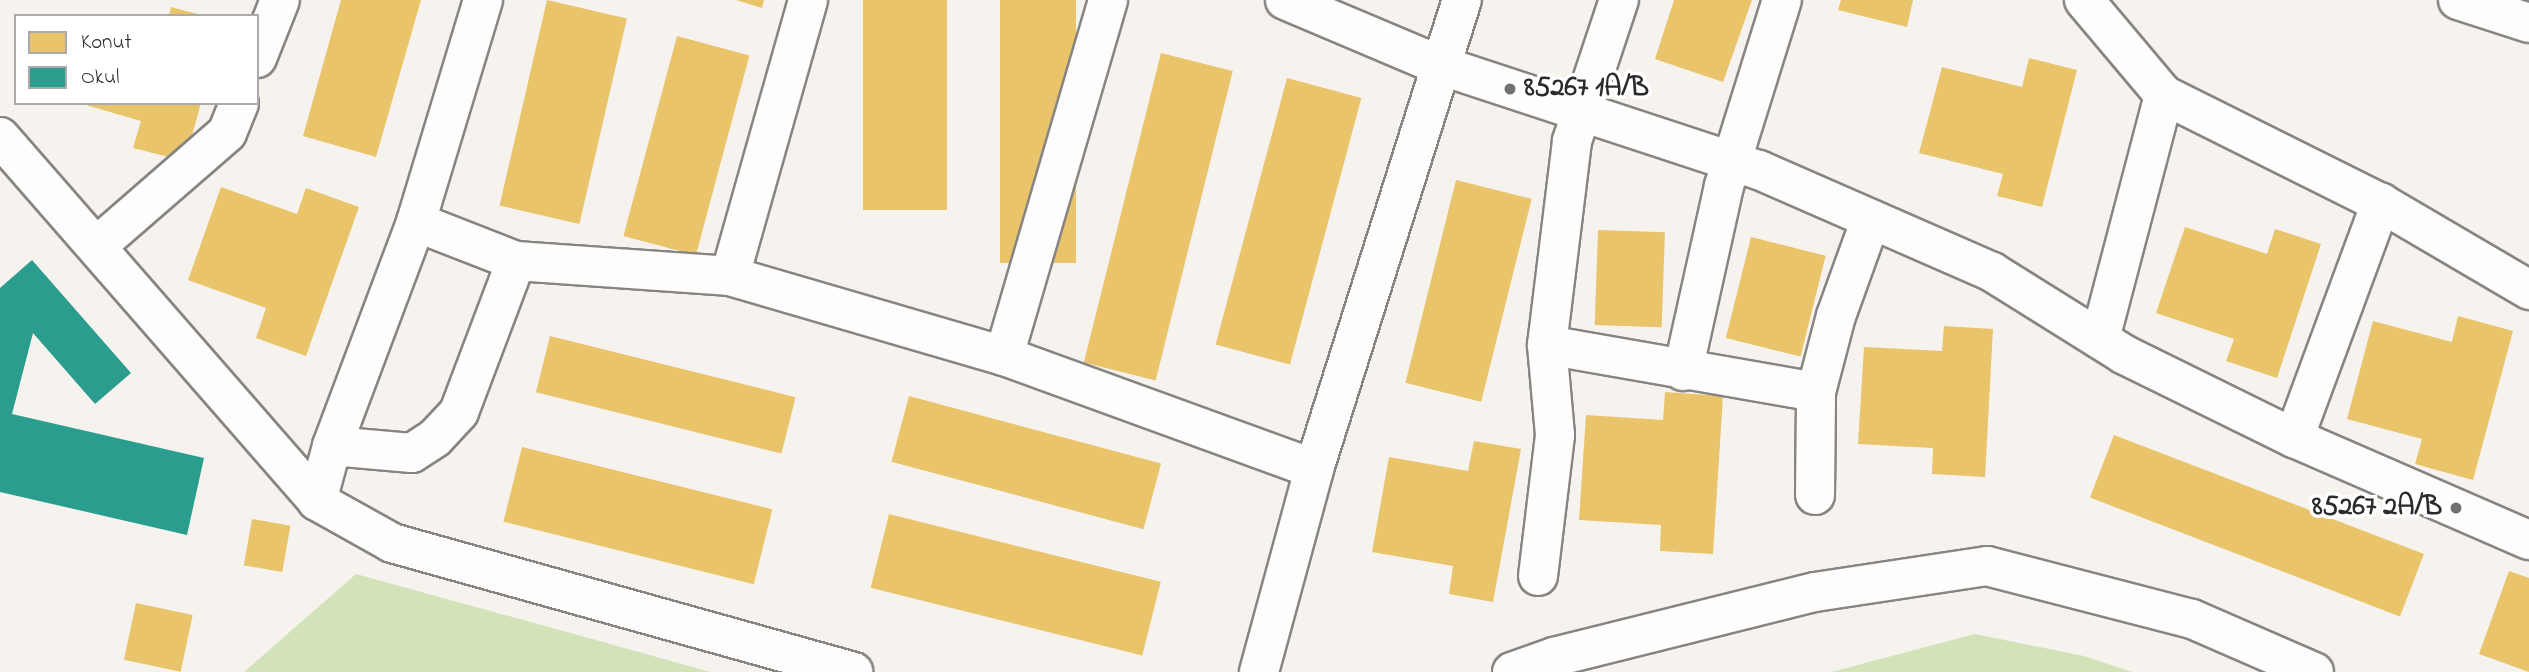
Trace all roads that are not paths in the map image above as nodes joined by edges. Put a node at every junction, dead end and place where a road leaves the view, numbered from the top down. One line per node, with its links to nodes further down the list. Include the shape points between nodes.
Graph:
1 (280, 0): 12 (street)
2 (483, 0): 21 (street)
3 (808, 0): 24 (street)
4 (1108, 0): 28 (street)
5 (1285, 0): 13 (street)
6 (1462, 0): 13 (street)
7 (1619, 0): 16 (street)
8 (1782, 0): 18 (street)
9 (2084, 0): 14 (street)
10 (2458, 0): 11 (street)
11 (2529, 23)
12 (259, 53)
13 (1439, 65): 16 (street); 33 (street)
14 (2164, 95): 19 (street); 26 (street)
15 (238, 105): 22 (street, via 227,133)
16 (1581, 114): 18 (street); 27 (street, via 1572,141)
17 (0, 136): 22 (street)
18 (1733, 162): 20 (street); 29 (street)
19 (2381, 203): 25 (street); 31 (street)
20 (1871, 219): 26 (street, via 1992,272); 30 (street, via 1836,316)
21 (415, 222): 23 (street); 32 (street)
22 (98, 245): 35 (street)
23 (516, 261): 24 (street); 32 (street, via 459,412 435,438 412,453)
24 (730, 276): 28 (street)
25 (2529, 290)
26 (2100, 340): 31 (street)
27 (1548, 345): 29 (street); 37 (street, via 1555,435)
28 (1004, 356): 33 (street)
29 (1683, 371): 30 (street)
30 (1816, 392): 34 (street)
31 (2294, 438): 36 (street)
32 (332, 446): 35 (street)
33 (1314, 469): 39 (street)
34 (1815, 495)
35 (317, 501): 38 (street, via 392,543)
36 (2529, 540)
37 (1538, 576)
38 (853, 672)
39 (1259, 672)
40 (1512, 672): 41 (street, via 1555,657 1815,592 1987,566 2192,619)
41 (2314, 672)

